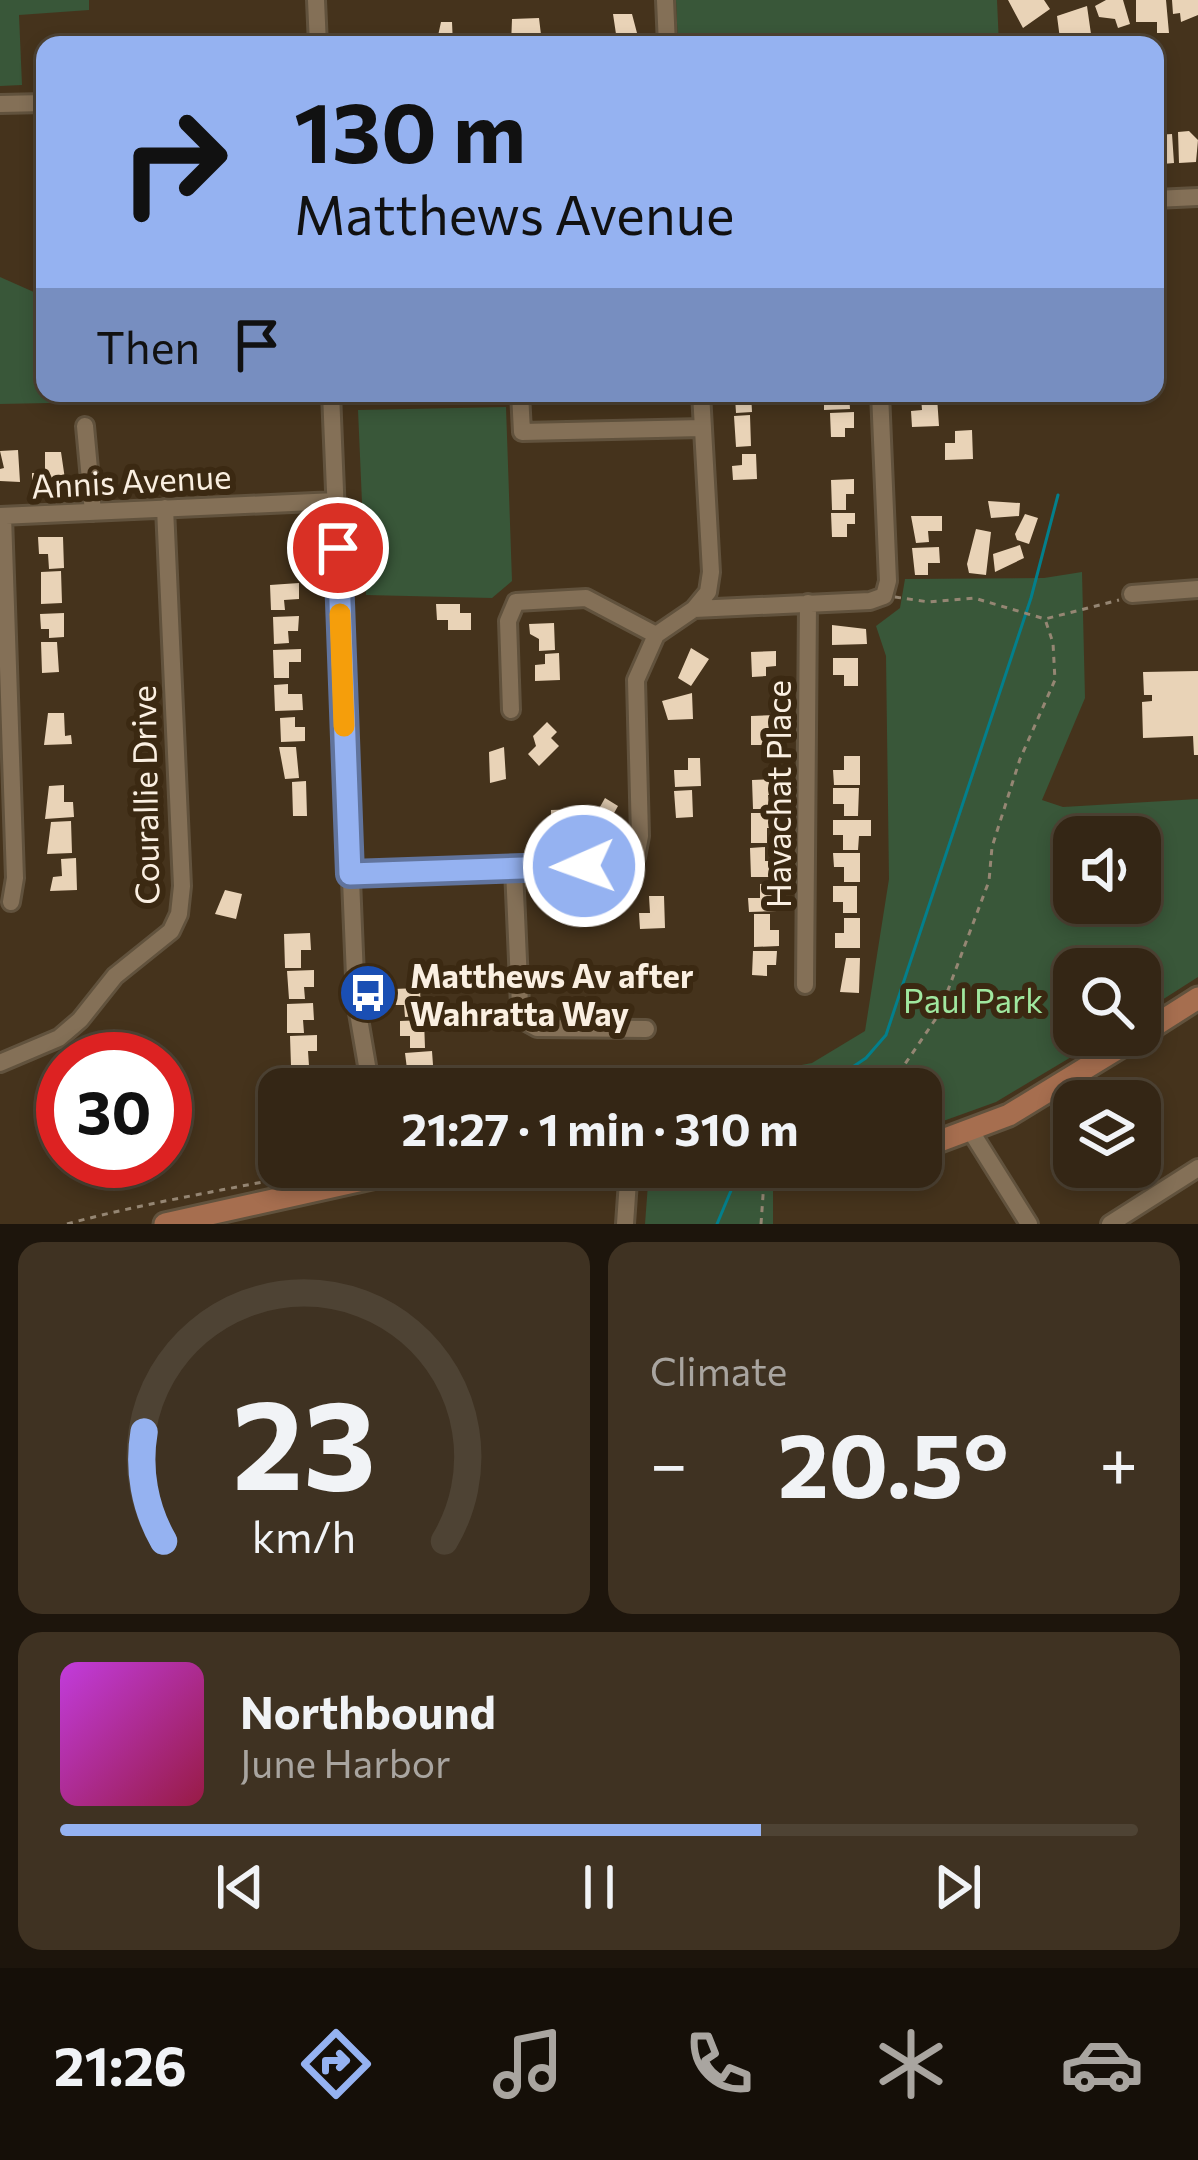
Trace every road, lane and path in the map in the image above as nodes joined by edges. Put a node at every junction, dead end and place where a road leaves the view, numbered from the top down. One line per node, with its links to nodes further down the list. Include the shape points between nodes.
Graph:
1 (316, 0): 3 (street)
2 (665, 0): 4 (street)
3 (318, 36)
4 (667, 36)
5 (36, 103): 6 (street)
6 (0, 104)
7 (1198, 197): 8 (street)
8 (1164, 199)
9 (331, 402): 15 (street)
10 (520, 402): 14 (street, via 522,432)
11 (701, 402): 14 (street)
12 (880, 402): 21 (street)
13 (85, 426): 17 (street)
14 (702, 428): 23 (street, via 710,583)
15 (336, 501): 16 (street, Annis Avenue); 28 (street)
16 (165, 508): 17 (street, Annis Avenue); 35 (street, Courallie Drive, via 179,914 171,931 115,976 59,1038)
17 (93, 512): 18 (street, Annis Avenue)
18 (2, 516): 29 (street)
19 (1198, 589): 20 (street)
20 (1132, 593): 24 (path)
21 (884, 596): 22 (street); 24 (path, via 974,598)
22 (808, 603): 23 (street); 30 (street, Havachat Place)
23 (694, 609): 25 (street)
24 (1042, 618): 37 (path, via 1055,680 1013,781 989,881 939,1014)
25 (656, 635): 26 (street, via 586,598 516,602 508,621); 27 (street, via 636,680 636,857 618,865)
26 (511, 710)
27 (514, 869): 28 (street); 33 (street, via 520,1006 528,1023)
28 (350, 874): 36 (street)
29 (11, 902)
30 (806, 985)
31 (1198, 998): 32 (main road)
32 (1161, 1022)
33 (646, 1029)
34 (1107, 1056): 38 (main road)
35 (0, 1063)
36 (367, 1068)
37 (901, 1068)
38 (971, 1132): 39 (main road); 49 (street)
39 (942, 1141)
40 (1198, 1168): 50 (street)
41 (258, 1185): 45 (path)
42 (316, 1188): 46 (main road)
43 (627, 1188): 47 (street)
44 (764, 1188): 48 (path)
45 (67, 1224)
46 (165, 1224)
47 (626, 1224)
48 (761, 1224)
49 (1029, 1224)
50 (1110, 1224)

